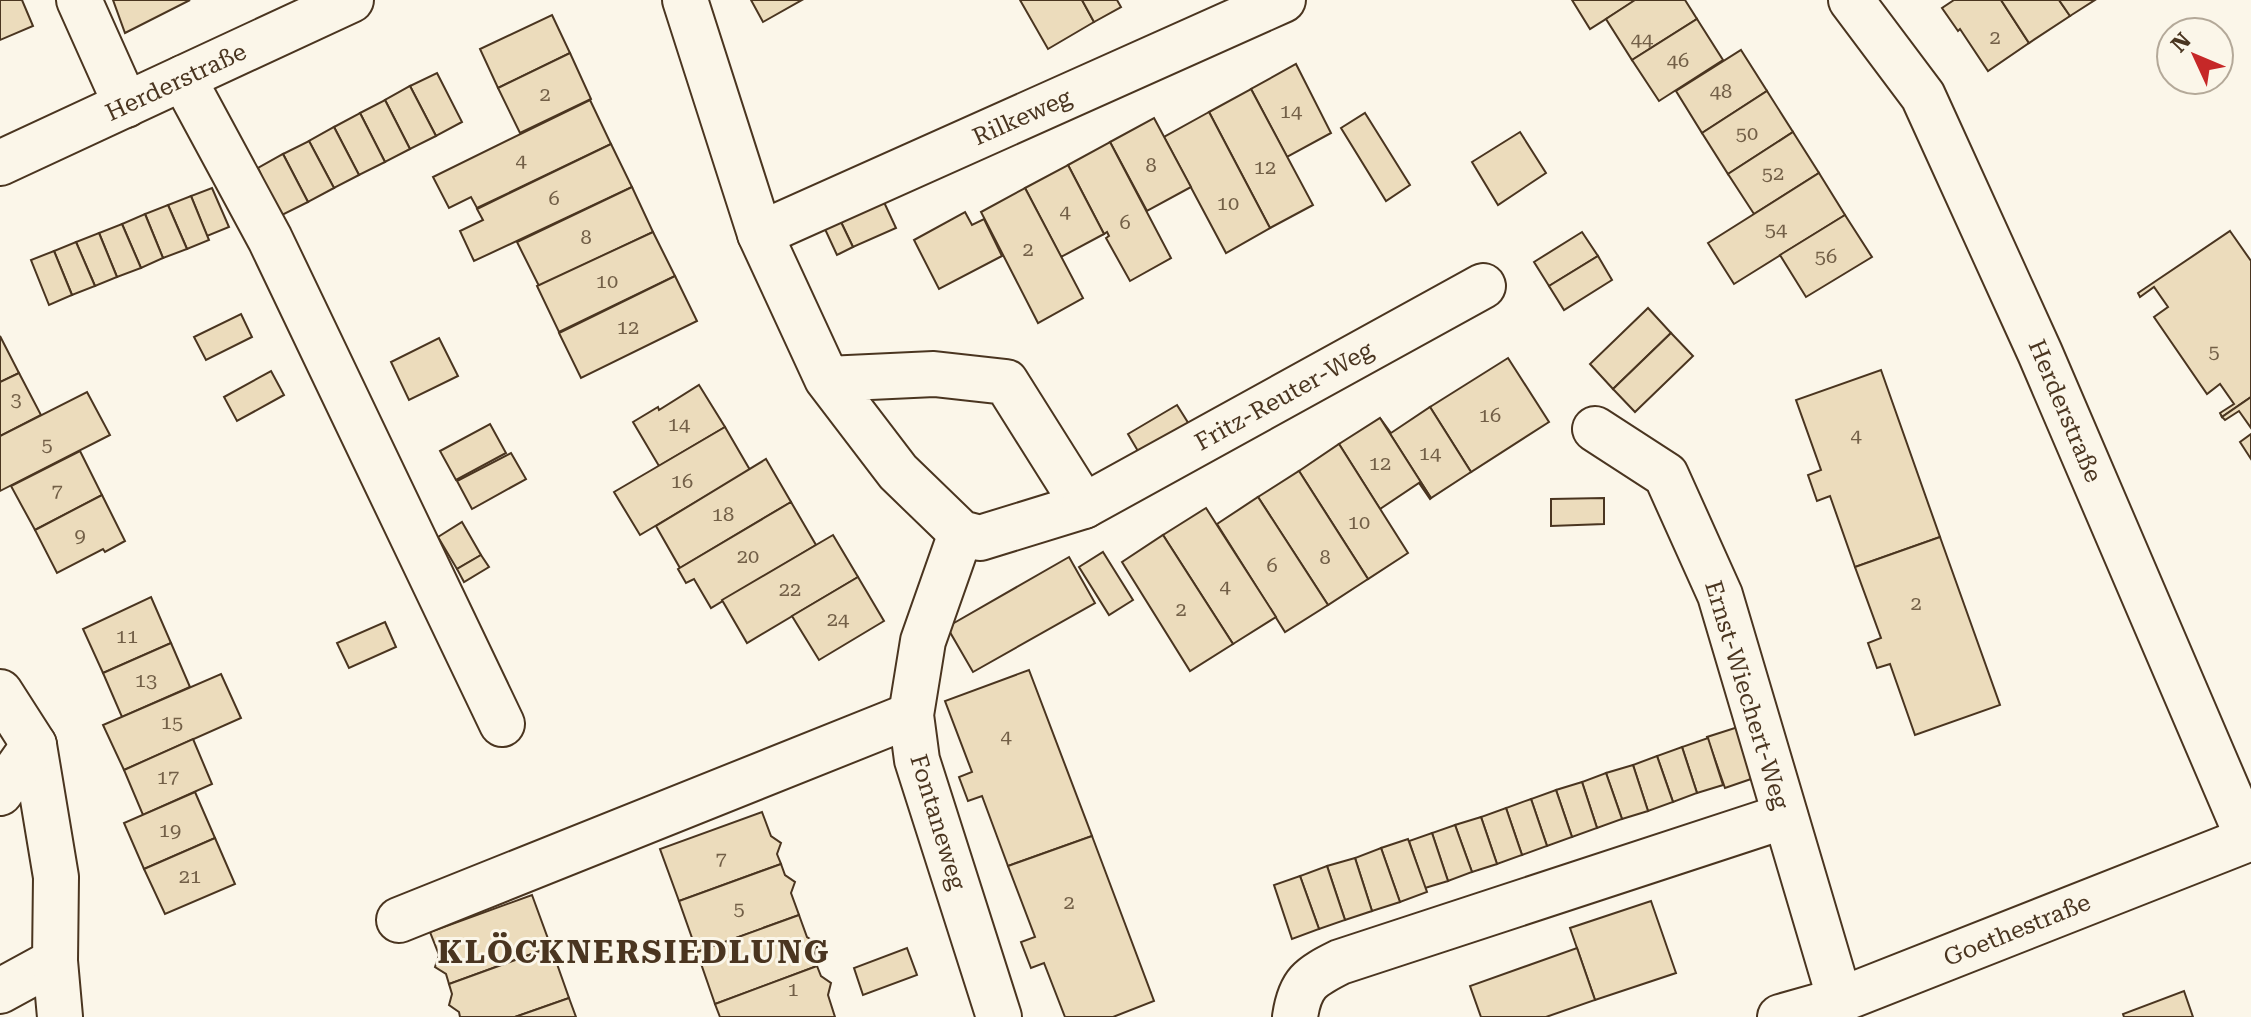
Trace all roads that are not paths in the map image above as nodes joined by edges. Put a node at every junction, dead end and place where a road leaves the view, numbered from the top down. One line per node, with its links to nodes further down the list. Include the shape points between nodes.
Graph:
1 (79, 0): 7 (street)
2 (351, 0): 6 (street, Herderstraße)
3 (685, 0): 9 (street)
4 (1283, 0): 9 (street, Rilkeweg)
5 (1855, 1): 21 (street, Herderstraße, via 1923,96)
6 (183, 78): 7 (street, Herderstraße); 17 (street, via 270,239)
7 (126, 105): 8 (street, Herderstraße)
8 (0, 163)
9 (760, 234): 11 (street)
10 (1483, 286): 13 (street, Fritz-Reuter-Weg)
11 (827, 379): 13 (street, via 934,374 1006,382); 14 (street, via 898,472)
12 (1595, 429): 20 (street, Ernst-Wiechert-Weg, via 1666,475 1720,595)
13 (1084, 506): 14 (street, Fritz-Reuter-Weg, via 980,538)
14 (961, 533): 16 (street, Fontaneweg, via 923,641)
15 (0, 692): 18 (street)
16 (911, 715): 22 (street); 27 (street, Fontaneweg, via 917,760)
17 (502, 724)
18 (34, 745): 19 (street); 23 (street, via 56,877)
19 (0, 793)
20 (1785, 816): 25 (street, Ernst-Wiechert-Weg); 28 (street, via 1340,962 1313,975 1298,995)
21 (2250, 838): 25 (street, Goethestraße)
22 (399, 920)
23 (55, 961): 24 (street); 26 (street)
24 (0, 991)
25 (1840, 1000): 29 (street, Goethestraße)
26 (60, 1017)
27 (999, 1017)
28 (1295, 1017)
29 (1780, 1017)

